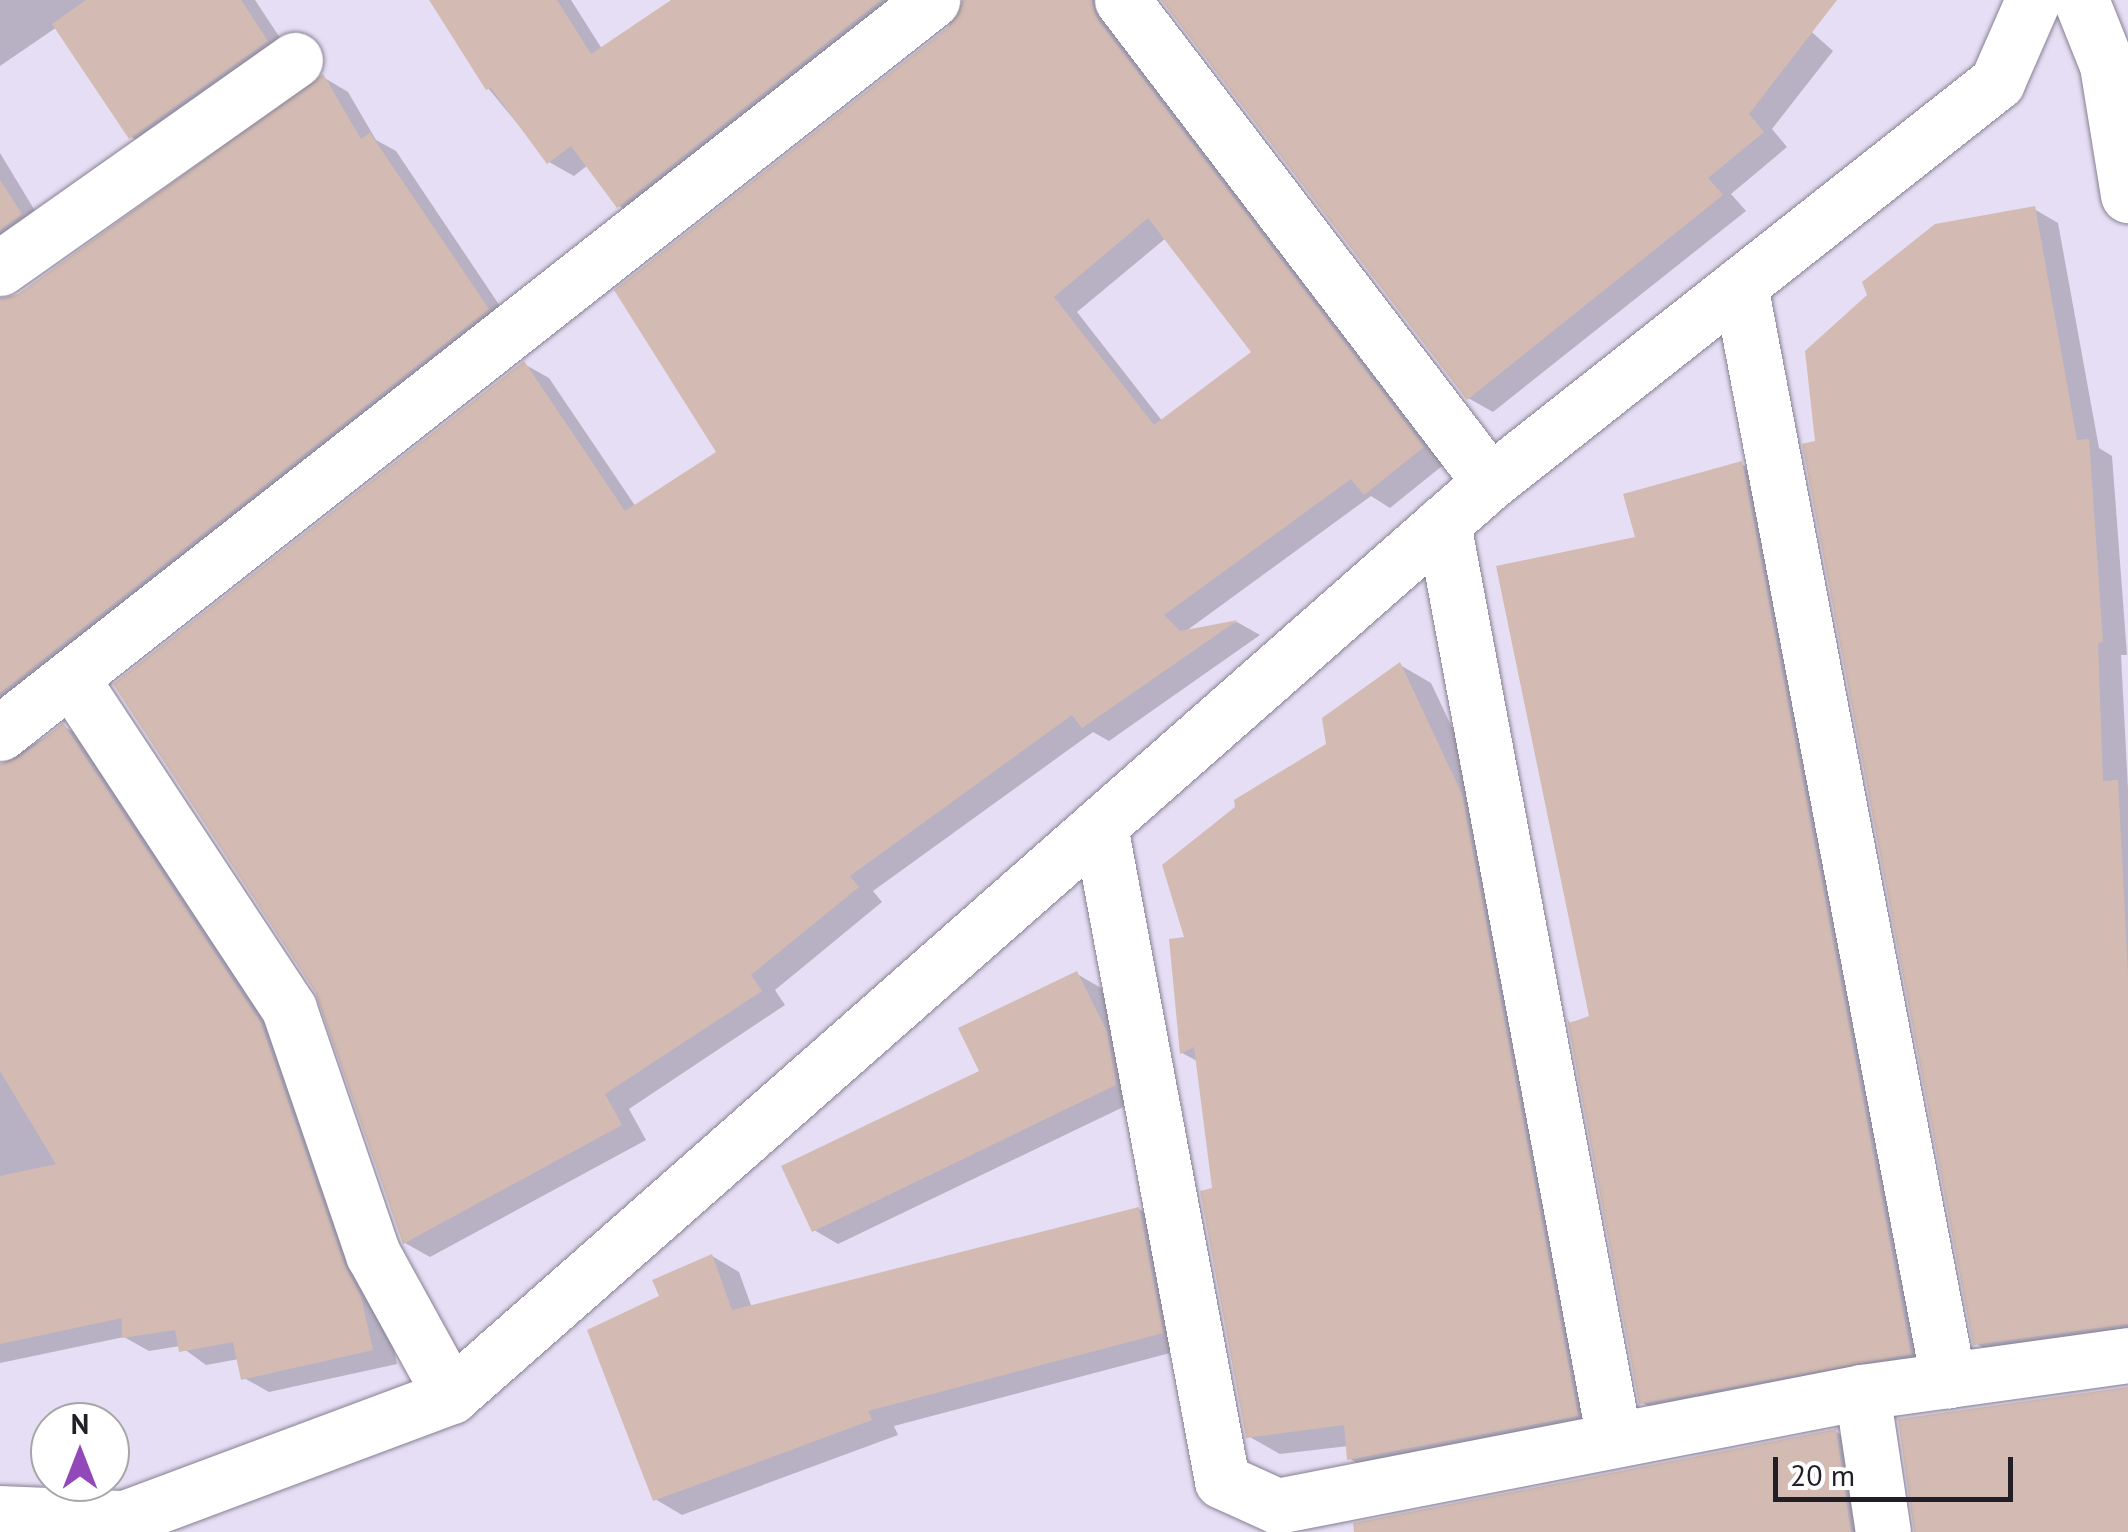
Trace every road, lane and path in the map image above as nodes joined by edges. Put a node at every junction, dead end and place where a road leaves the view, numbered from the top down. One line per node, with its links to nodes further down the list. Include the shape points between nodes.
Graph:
1 (932, 0): 11 (street)
2 (1122, 0): 9 (street)
3 (2033, 0): 8 (street, via 1997,82)
4 (2081, 0): 6 (street, via 2107,65)
5 (296, 60): 7 (street)
6 (2128, 194)
7 (0, 268)
8 (1740, 285): 9 (street); 15 (street)
9 (1490, 482): 10 (street)
10 (1444, 523): 13 (street); 18 (street)
11 (71, 678): 12 (street); 17 (street, via 289,1009 373,1254)
12 (0, 733)
13 (1100, 826): 17 (street); 19 (street)
14 (2128, 1355): 15 (street)
15 (1948, 1380): 16 (street)
16 (1862, 1392): 18 (street); 21 (street)
17 (451, 1396): 20 (street, via 125,1518)
18 (1614, 1440): 19 (street, via 1277,1506)
19 (1227, 1506)
20 (0, 1513)
21 (1882, 1532)

